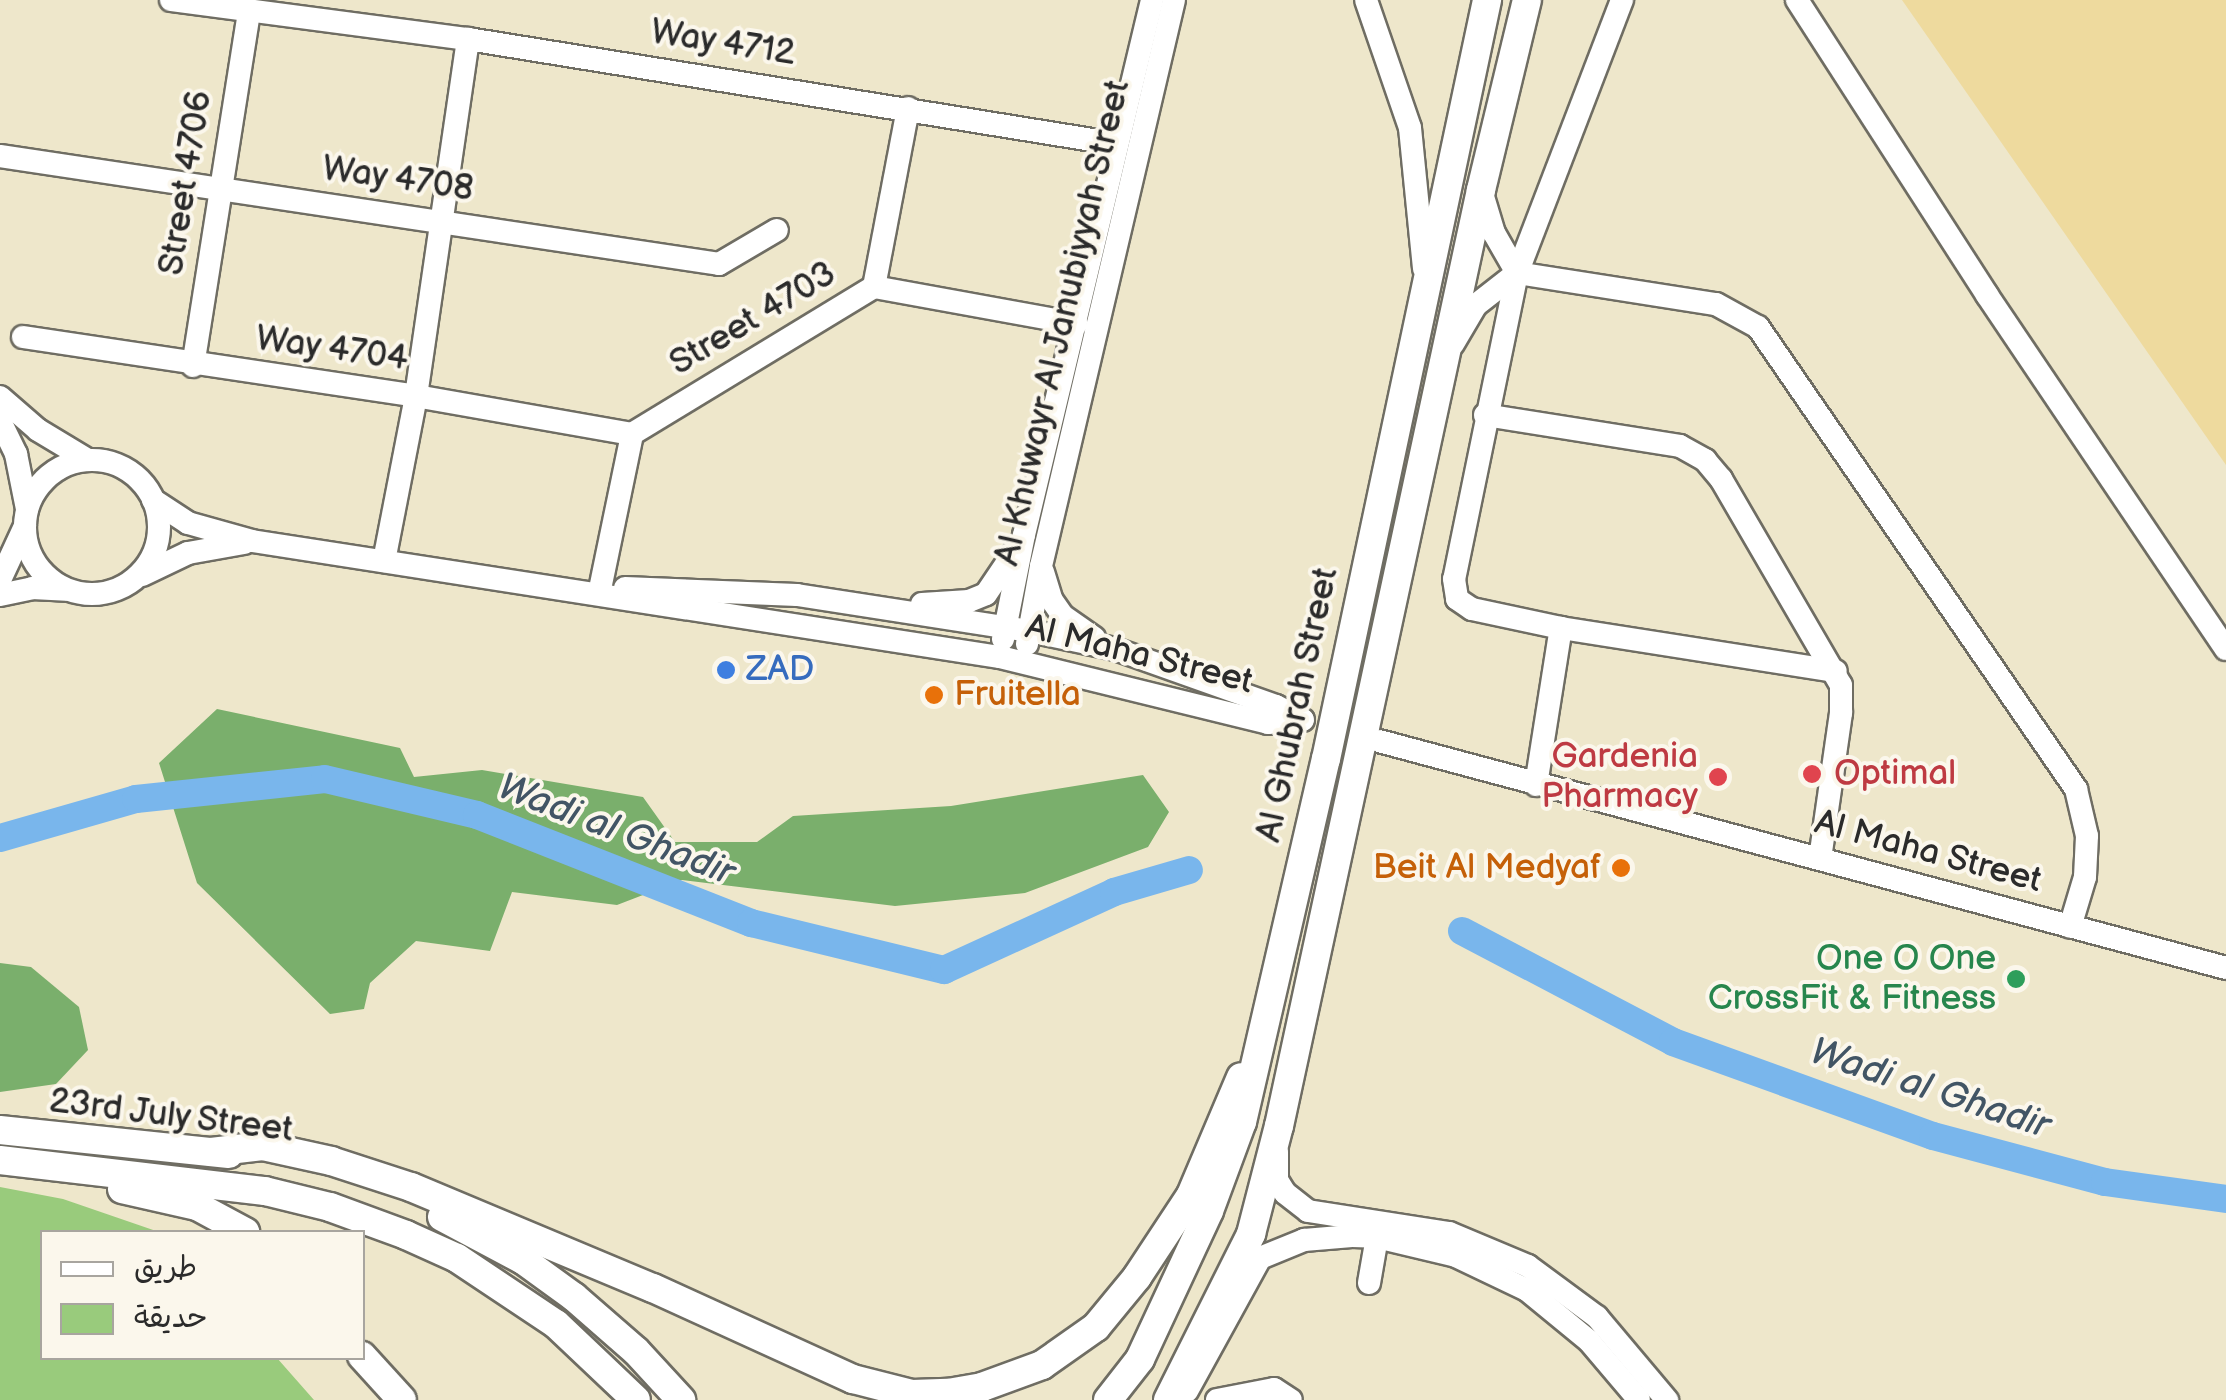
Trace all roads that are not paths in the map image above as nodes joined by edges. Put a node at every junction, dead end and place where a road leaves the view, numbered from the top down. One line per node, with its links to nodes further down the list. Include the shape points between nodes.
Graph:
1 (171, 0): 9 (street, Way 4712)
2 (1152, 0): 12 (street, Al Khuwayr Al Janubiyyah Street)
3 (1174, 0): 36 (street, Al Khuwayr Al Janubiyyah Street)
4 (1487, 0): 19 (main road, Al Ghubrah Street)
5 (1527, 0): 15 (main road, Al Ghubrah Street)
6 (1622, 0): 18 (street)
7 (1797, 0): 47 (street)
8 (1366, 2): 19 (street, via 1410,128)
9 (250, 12): 10 (street, Way 4712); 14 (street, Street 4706)
10 (468, 39): 11 (street, Way 4712); 16 (street)
11 (908, 108): 12 (street, Way 4712); 20 (street)
12 (1117, 144): 21 (street, Al Khuwayr Al Janubiyyah Street)
13 (0, 156): 14 (street, Way 4708)
14 (218, 189): 16 (street, Way 4708); 24 (street, Street 4706)
15 (1481, 190): 18 (street, via 1494,233); 23 (main road, Al Ghubrah Street)
16 (443, 220): 17 (street, Way 4708, via 719,264); 25 (street)
17 (777, 230)
18 (1517, 273): 23 (street, via 1476,305); 27 (street); 54 (street, via 1716,304 1758,326 2076,789 2086,824 2086,860)
19 (1426, 286): 56 (main road, Al Ghubrah Street)
20 (874, 287): 21 (street, Street 4703); 29 (street, Street 4703)
21 (1077, 324): 33 (street, Al Khuwayr Al Janubiyyah Street)
22 (23, 337): 24 (street, Way 4704)
23 (1450, 349): 57 (main road, Al Ghubrah Street)
24 (193, 366): 25 (street, Way 4704)
25 (416, 396): 29 (street, Way 4704); 35 (street)
26 (0, 397): 30 (street)
27 (1485, 415): 44 (street, via 1454,579 1458,599 1472,609); 50 (street, via 1694,451 1721,478)
28 (0, 421): 32 (street, via 16,454)
29 (632, 434): 40 (street)
30 (88, 460): 31 (street, via 134,474); 32 (street, via 44,480)
31 (153, 500): 34 (street, Al Maha Street, via 188,523); 37 (street, via 158,541)
32 (26, 518): 38 (street); 39 (street, via 36,564)
33 (1024, 535): 42 (street, via 986,594); 43 (street, Al Khuwayr Al Janubiyyah Street)
34 (252, 541): 35 (street, Al Maha Street); 37 (street, Al Maha Street, via 188,553)
35 (384, 561): 40 (street, Al Maha Street)
36 (1041, 566): 45 (street, Al Khuwayr Al Janubiyyah Street); 46 (street, via 1051,599 1068,623)
37 (138, 577): 39 (street, via 104,594)
38 (0, 580)
39 (66, 590): 41 (street)
40 (599, 594): 42 (street, Al Maha Street, via 608,587 778,594); 48 (street, Al Maha Street)
41 (0, 595)
42 (910, 610): 43 (street, Al Maha Street)
43 (1006, 627): 45 (street, Al Maha Street); 48 (street, Al Khuwayr Al Janubiyyah Street)
44 (1561, 628): 50 (street); 52 (street)
45 (1030, 632): 46 (street, Al Maha Street); 49 (street, Al Khuwayr Al Janubiyyah Street)
46 (1115, 650): 49 (street, Al Maha Street, via 1303,720 1268,722)
47 (2226, 650)
48 (1000, 657): 49 (street, Al Maha Street)
49 (1024, 662)
50 (1836, 672): 53 (street, via 1843,699)
51 (1379, 741): 52 (street, Al Maha Street)
52 (1536, 785): 53 (street, Al Maha Street)
53 (1820, 858): 54 (street, Al Maha Street)
54 (2070, 927): 55 (street, Al Maha Street)
55 (2226, 968)
56 (1267, 1021): 59 (main road, via 1190,1195 1116,1304 1042,1366 948,1393 912,1394 854,1379 412,1187 263,1146); 69 (main road, Al Ghubrah Street, via 1242,1122 1209,1212 1140,1360)
57 (1279, 1126): 70 (main road, Al Ghubrah Street, via 1251,1234); 74 (street, via 1277,1180 1296,1204 1319,1216 1449,1232 1528,1266 1597,1318)
58 (0, 1130): 59 (main road, 23rd July Street)
59 (212, 1152): 68 (main road, 23rd July Street, via 349,1182 462,1226 574,1296)
60 (9, 1162): 61 (main road, via 170,1198); 67 (main road, 23rd July Street, via 264,1190 406,1235 457,1258 556,1324)
61 (241, 1230)
62 (1377, 1237): 63 (street); 71 (street, via 1327,1236 1260,1258); 73 (street, via 1456,1256 1528,1290 1589,1341)
63 (1370, 1283)
64 (365, 1359): 66 (main road)
65 (1273, 1396): 72 (street, via 1250,1390)
66 (402, 1400)
67 (636, 1400)
68 (681, 1400)
69 (1108, 1400)
70 (1168, 1400)
71 (1183, 1400)
72 (1217, 1400)
73 (1639, 1400)
74 (1667, 1400)

